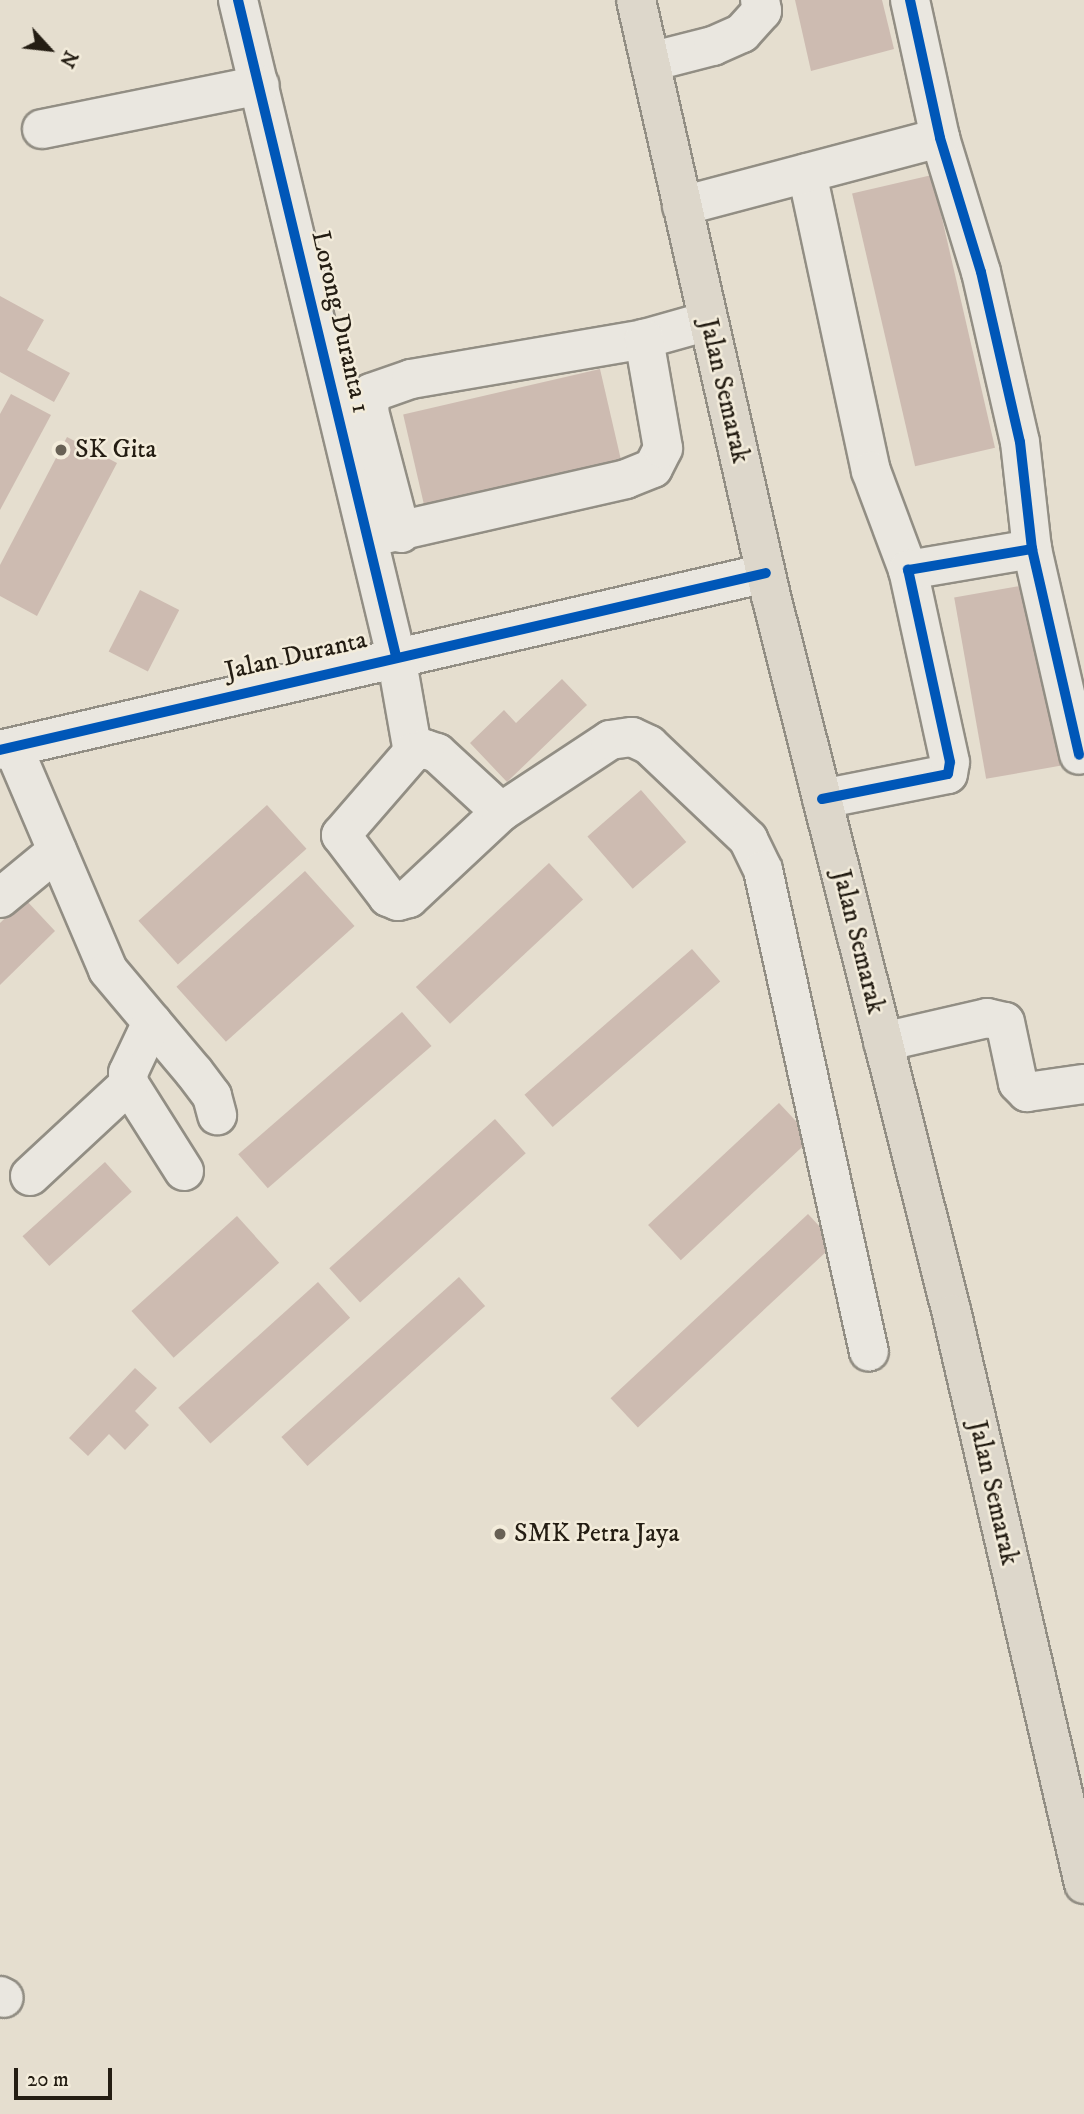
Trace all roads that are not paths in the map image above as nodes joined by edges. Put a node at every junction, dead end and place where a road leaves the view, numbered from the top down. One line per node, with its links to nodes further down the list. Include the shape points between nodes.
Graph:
1 (238, 0): 6 (street, Lorong Duranta 1)
2 (636, 0): 5 (main road, Jalan Semarak)
3 (760, 0): 5 (street, via 762,11 742,33 713,46)
4 (909, 0): 8 (street)
5 (650, 62): 10 (main road, Jalan Semarak)
6 (260, 85): 7 (street); 13 (street, Lorong Duranta 1)
7 (41, 129)
8 (940, 138): 9 (street); 14 (street, via 981,272 1020,442)
9 (807, 173): 10 (street); 15 (street, via 871,471)
10 (682, 206): 11 (main road, Jalan Semarak)
11 (708, 321): 12 (street); 16 (main road, Jalan Semarak)
12 (644, 339): 13 (street, via 663,449 653,468 626,479); 13 (street, via 411,379 371,393 369,411)
13 (384, 535): 17 (street, Lorong Duranta 1)
14 (1032, 549): 15 (street); 20 (street)
15 (908, 570): 21 (street, via 950,762 948,774)
16 (766, 573): 17 (street, Jalan Duranta); 21 (main road, Jalan Semarak)
17 (396, 656): 18 (street, Jalan Duranta); 19 (street, Lorong Duranta 1)
18 (7, 749): 23 (street)
19 (413, 752): 22 (street, via 437,753); 22 (street, via 341,835 388,897 398,901 409,898)
20 (1079, 755)
21 (822, 799): 26 (main road, Jalan Semarak)
22 (501, 812): 32 (street, via 610,740 632,737 649,745 748,839 763,870)
23 (57, 852): 24 (street); 25 (street, via 108,970)
24 (0, 898)
25 (152, 1021): 27 (street, via 128,1073); 29 (street, via 212,1097)
26 (883, 1042): 28 (street, via 987,1018 1005,1022 1018,1083 1027,1092); 33 (main road, Jalan Semarak, via 952,1314)
27 (129, 1084): 30 (street); 31 (street)
28 (1084, 1084)
29 (217, 1115)
30 (184, 1171)
31 (30, 1176)
32 (869, 1351)
33 (1084, 1884)

